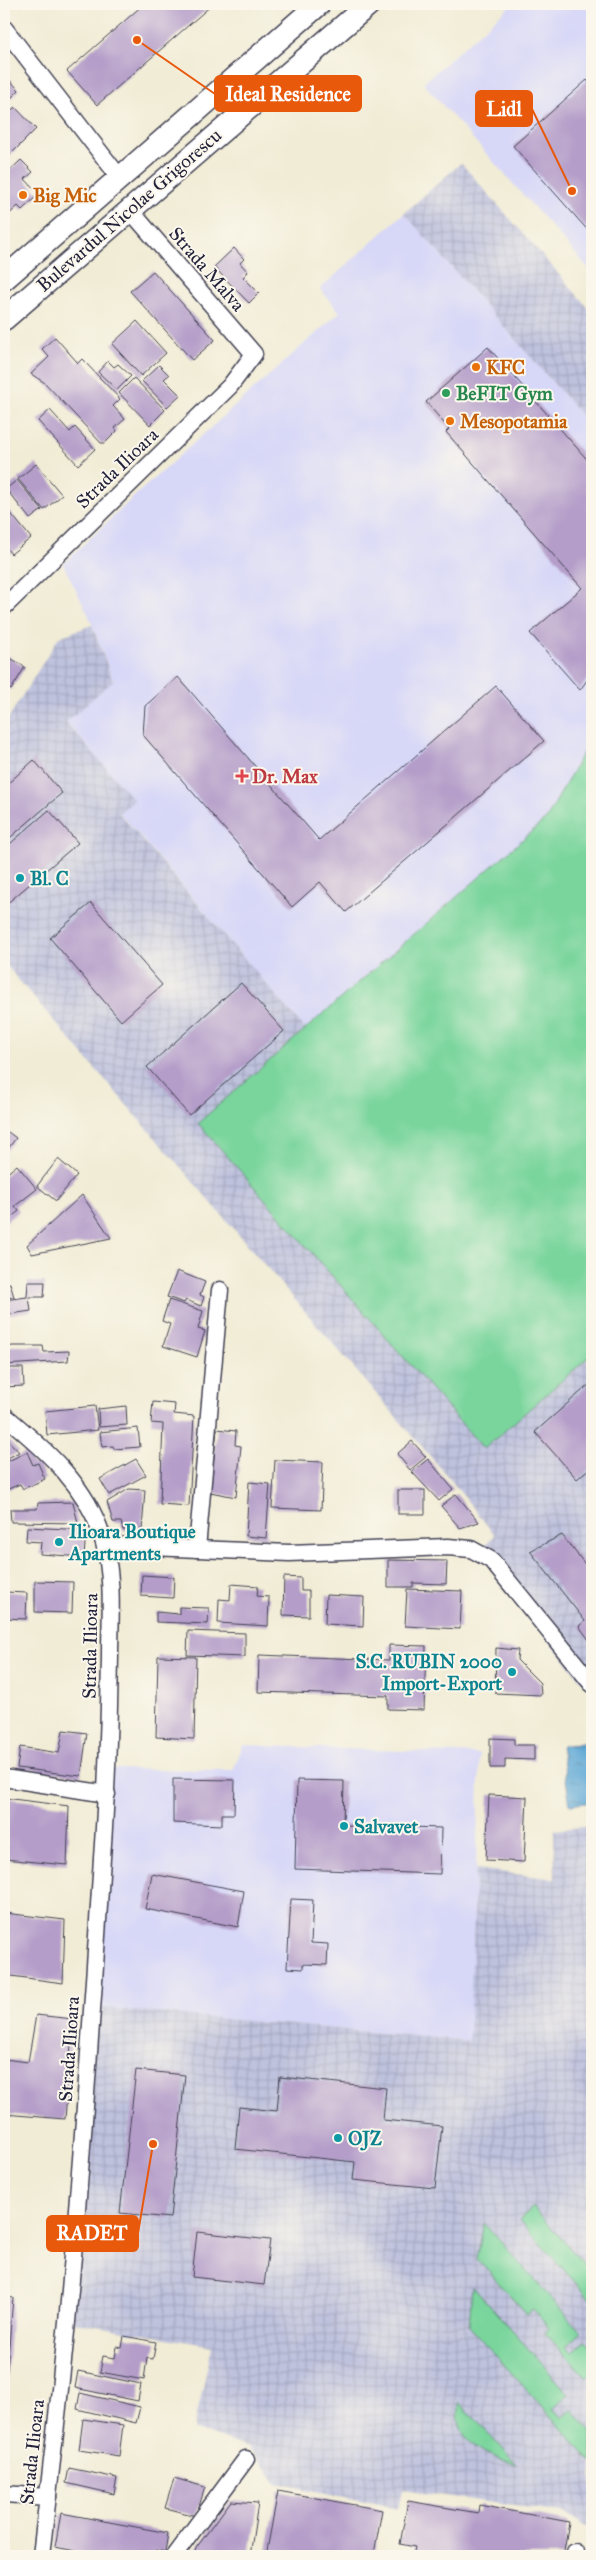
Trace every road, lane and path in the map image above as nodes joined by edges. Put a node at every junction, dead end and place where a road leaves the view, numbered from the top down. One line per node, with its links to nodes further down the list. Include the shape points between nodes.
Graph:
1 (319, 4): 4 (main road, Bulevardul Nicolae Grigorescu)
2 (368, 4): 5 (main road, Bulevardul Nicolae Grigorescu)
3 (4, 28): 4 (street)
4 (120, 178): 5 (main road); 6 (main road, Bulevardul Nicolae Grigorescu)
5 (130, 210): 7 (main road, Bulevardul Nicolae Grigorescu); 8 (street, Strada Malva)
6 (4, 279)
7 (4, 319)
8 (254, 354): 9 (street, Strada Ilioara, via 218,398)
9 (4, 607)
10 (220, 1290): 13 (street)
11 (4, 1415): 12 (street, Strada Ilioara, via 53,1457 72,1479 96,1519)
12 (105, 1545): 13 (street); 16 (street, Strada Ilioara, via 110,1593)
13 (197, 1549): 14 (street, via 289,1553 448,1547 471,1549 491,1560)
14 (592, 1684)
15 (4, 1778): 16 (street)
16 (107, 1794): 19 (street, Strada Ilioara, via 70,2283)
17 (246, 2459): 21 (street)
18 (4, 2494): 19 (street)
19 (48, 2497): 20 (street, Strada Ilioara)
20 (42, 2556)
21 (174, 2556)

